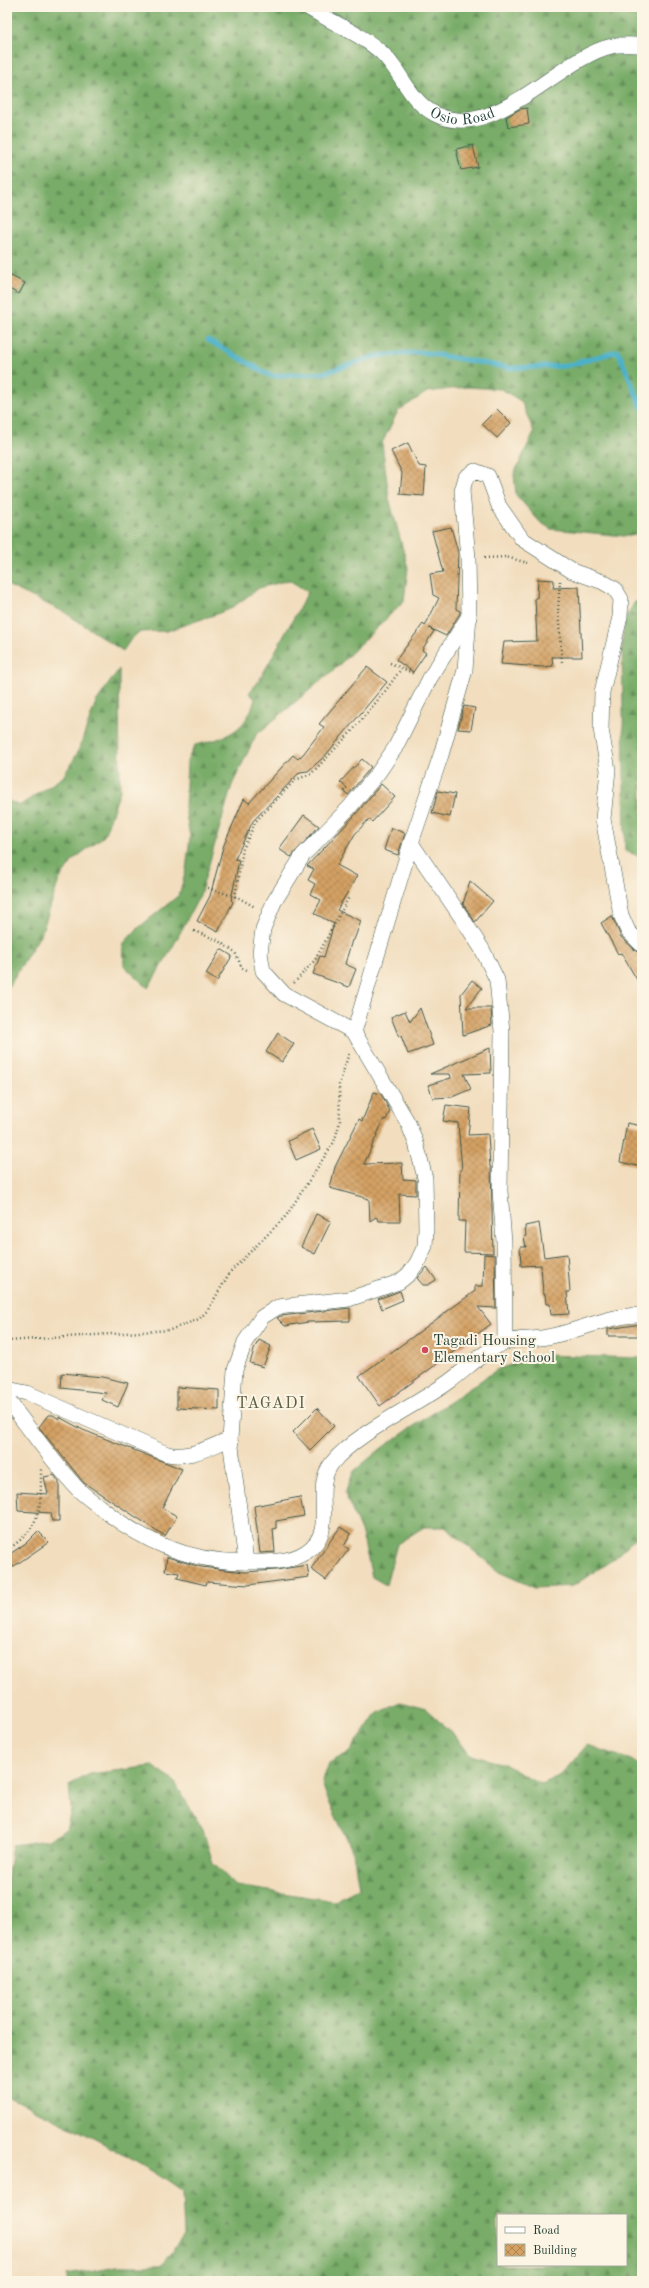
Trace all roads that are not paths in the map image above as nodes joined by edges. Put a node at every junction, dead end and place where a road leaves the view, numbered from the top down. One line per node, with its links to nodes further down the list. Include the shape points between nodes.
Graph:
1 (307, 7): 2 (street, Osio Road, via 358,36 381,53 397,70 421,105 436,115 454,119 470,120 493,113 515,102 582,58 612,46)
2 (642, 45)
3 (469, 616): 4 (street, via 465,670 441,755); 5 (street, via 468,558 462,491 466,477 475,471 488,476 499,506 522,539 572,571 615,589 621,599 620,618 601,699 601,729 608,770 603,819 621,916 628,931); 6 (street, via 430,678 395,748 349,808 303,855 268,916 260,953 263,970 284,994)
4 (411, 843): 6 (street); 8 (street, via 464,920 497,980 502,1031 500,1192 504,1242)
5 (642, 945)
6 (354, 1032): 11 (street, via 408,1123 416,1143 425,1178 425,1246 409,1274 399,1282 349,1299 278,1307 262,1317 245,1342 235,1370)
7 (642, 1315): 8 (street, via 612,1317 572,1332)
8 (505, 1342): 12 (street, via 352,1444 332,1463 324,1478 321,1497 324,1513 323,1530 315,1544 306,1552 273,1562)
9 (7, 1389): 11 (street, via 27,1393 167,1454 180,1457)
10 (7, 1399): 12 (street, via 76,1488 133,1532 168,1548 201,1558)
11 (230, 1439): 12 (street)
12 (246, 1562)

